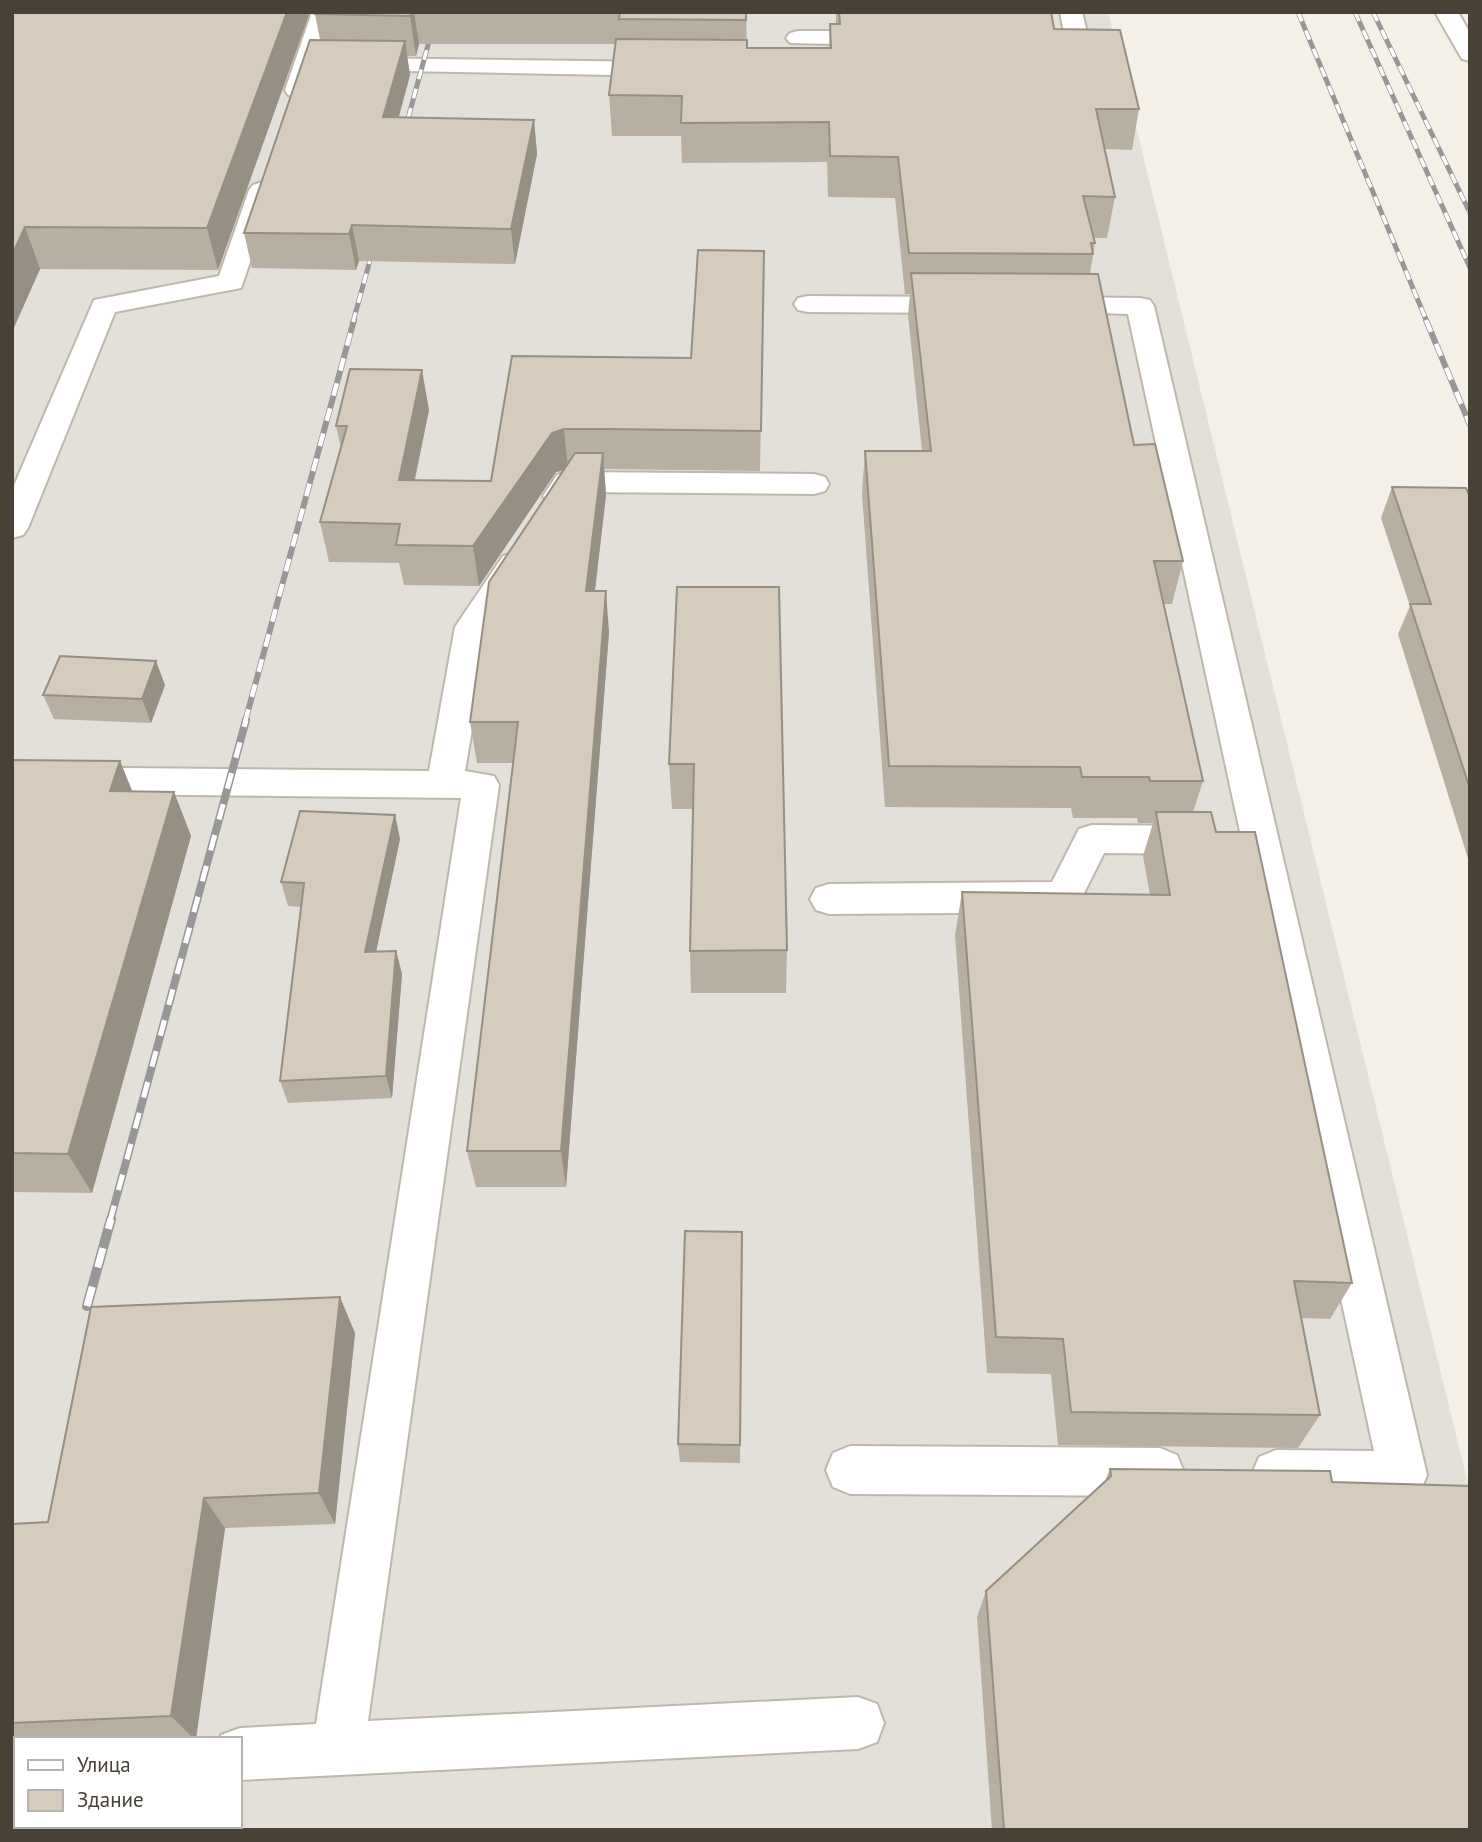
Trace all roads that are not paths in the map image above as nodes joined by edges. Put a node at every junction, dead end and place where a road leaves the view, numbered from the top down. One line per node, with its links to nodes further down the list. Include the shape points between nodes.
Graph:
1 (323, 12): 8 (street)
2 (1071, 12): 6 (street, via 1077,40)
3 (1446, 12): 7 (street)
4 (798, 38): 5 (street)
5 (896, 38)
6 (1007, 39)
7 (1470, 54)
8 (305, 64): 9 (street); 10 (street)
9 (688, 69)
10 (288, 116)
11 (270, 167): 14 (street, via 231,282 104,306)
12 (808, 304): 17 (street, via 1140,306)
13 (814, 484): 16 (street, via 568,482 472,627)
14 (12, 528)
15 (12, 780): 16 (street)
16 (445, 785): 23 (street, via 481,785)
17 (1261, 840): 18 (street, via 1092,839 1064,897); 21 (street, via 1403,1475)
18 (829, 899)
19 (850, 1469): 20 (street)
20 (1196, 1473)
21 (1237, 1473)
22 (858, 1723): 23 (street)
23 (338, 1749): 24 (street)
24 (242, 1754)

